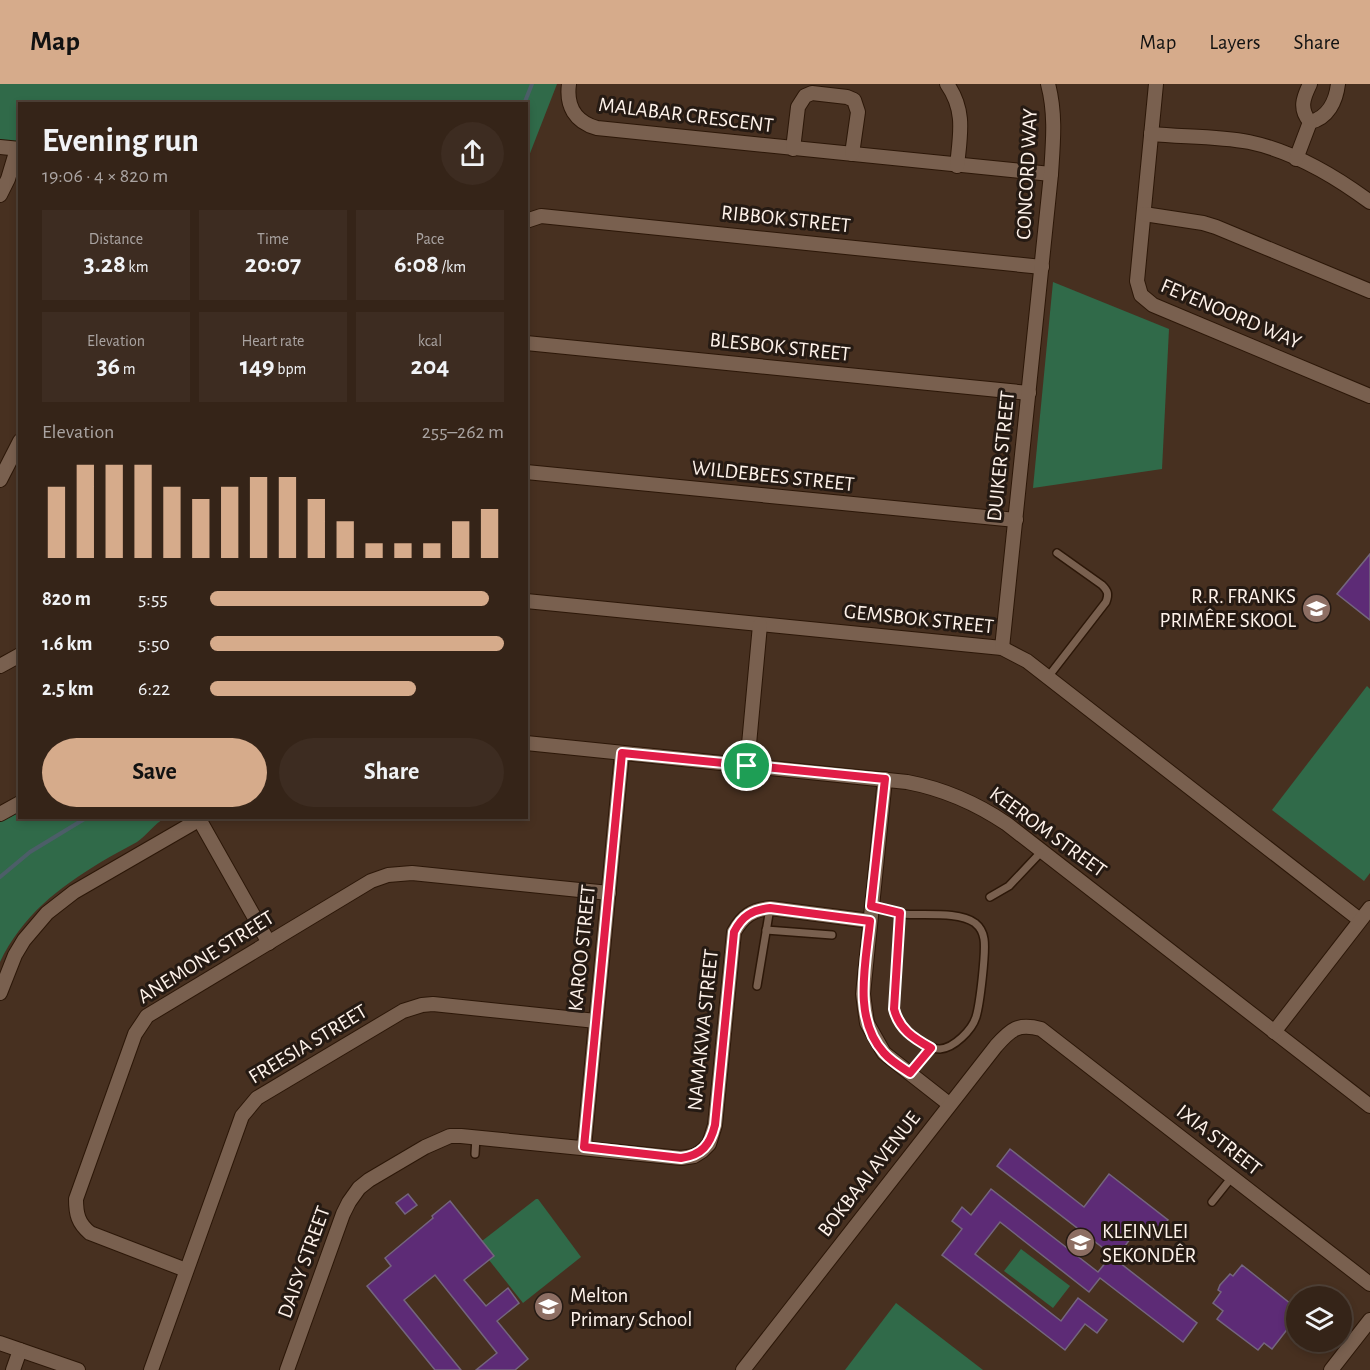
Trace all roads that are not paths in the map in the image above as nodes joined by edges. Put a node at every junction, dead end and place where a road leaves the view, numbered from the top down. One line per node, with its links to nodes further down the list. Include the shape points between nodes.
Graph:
1 (569, 84): 10 (street, MALABAR CRESCENT, via 571,108 590,127)
2 (948, 84): 14 (street, via 962,118)
3 (1048, 84): 15 (street, CONCORD WAY, via 1054,129)
4 (1156, 84): 8 (street, FEYENOORD WAY)
5 (1310, 84): 7 (street, via 1302,106)
6 (1338, 84): 7 (street, via 1326,114)
7 (1310, 122): 13 (street)
8 (1151, 134): 13 (street, via 1246,142); 18 (street, FEYENOORD WAY)
9 (0, 147): 11 (street)
10 (793, 148): 12 (street, MALABAR CRESCENT); 12 (street, MALABAR CRESCENT, via 798,107 812,93 854,100 857,106)
11 (18, 149): 16 (street)
12 (852, 154): 14 (street, MALABAR CRESCENT)
13 (1296, 159): 17 (street, via 1336,178)
14 (957, 166): 15 (street, MALABAR CRESCENT)
15 (1051, 174): 20 (street, CONCORD WAY)
16 (0, 195)
17 (1370, 202)
18 (1144, 214): 21 (street, via 1216,227); 24 (street, FEYENOORD WAY, via 1137,286 1148,303)
19 (528, 219): 20 (street, RIBBOK STREET, via 541,216)
20 (1042, 267): 23 (street, DUIKER STREET)
21 (1370, 291)
22 (528, 343): 23 (street, BLESBOK STREET)
23 (1029, 393): 28 (street, DUIKER STREET)
24 (1370, 396)
25 (18, 445): 27 (street)
26 (528, 472): 28 (street, WILDEBEES STREET)
27 (0, 480)
28 (1016, 520): 32 (street, DUIKER STREET)
29 (1057, 553): 35 (lane, via 1102,585 1108,595)
30 (528, 601): 31 (street, GEMSBOK STREET)
31 (760, 625): 32 (street, GEMSBOK STREET); 38 (street)
32 (1002, 648): 35 (street, GEMSBOK STREET)
33 (18, 656): 34 (street)
34 (0, 666)
35 (1048, 677): 52 (street, GEMSBOK STREET)
36 (528, 743): 37 (street, KEEROM STREET)
37 (622, 753): 38 (street, KEEROM STREET); 45 (street, KAROO STREET)
38 (747, 766): 39 (street, KEEROM STREET)
39 (885, 779): 44 (street, KEEROM STREET, via 922,784 968,800); 47 (street)
40 (18, 804): 41 (street)
41 (2, 809)
42 (198, 819): 57 (street, via 74,892 47,913 15,954)
43 (201, 819): 55 (street)
44 (1042, 851): 46 (lane, via 1009,886); 60 (street, KEEROM STREET)
45 (609, 893): 55 (street, ANEMONE STREET, via 399,873 371,881); 58 (street, KAROO STREET)
46 (990, 897)
47 (871, 906): 50 (lane); 51 (street)
48 (770, 908): 51 (street, NAMAKWA STREET); 53 (lane); 65 (street, NAMAKWA STREET, via 747,914 734,932)
49 (1370, 908): 52 (street)
50 (900, 913): 61 (lane, via 894,1009 903,1027); 61 (lane, via 966,919 981,930 984,939 973,1024 947,1047)
51 (870, 921): 62 (street, via 863,994 867,1023 884,1053)
52 (1360, 921): 60 (street)
53 (766, 930): 54 (lane); 56 (lane)
54 (832, 935)
55 (269, 943): 71 (street, ANEMONE STREET, via 157,1008 139,1024 76,1199 77,1217 90,1233)
56 (757, 986)
57 (0, 993)
58 (596, 1021): 67 (street, KAROO STREET); 71 (street, FREESIA STREET, via 422,1005 403,1011 271,1089 242,1116)
59 (1041, 1029): 63 (street, BOKBAAI AVENUE, via 1028,1026 1007,1033); 69 (street, IXIA STREET)
60 (1274, 1032): 64 (street, KEEROM STREET)
61 (931, 1048): 62 (lane)
62 (910, 1073): 63 (street)
63 (949, 1104): 80 (street, BOKBAAI AVENUE)
64 (1370, 1106)
65 (712, 1136): 67 (street, DAISY STREET, via 702,1151 681,1158)
66 (476, 1137): 67 (street, DAISY STREET); 68 (lane); 79 (street, DAISY STREET, via 450,1136 439,1140 359,1188 343,1214)
67 (584, 1147)
68 (475, 1154)
69 (1232, 1177): 70 (lane); 72 (street, IXIA STREET)
70 (1212, 1202)
71 (186, 1270): 78 (street, FREESIA STREET)
72 (1370, 1284)
73 (1370, 1320): 81 (street)
74 (0, 1342): 75 (street)
75 (20, 1350): 76 (street); 77 (street)
76 (13, 1370)
77 (78, 1370)
78 (151, 1370)
79 (286, 1370)
80 (743, 1370)
81 (1331, 1370)

